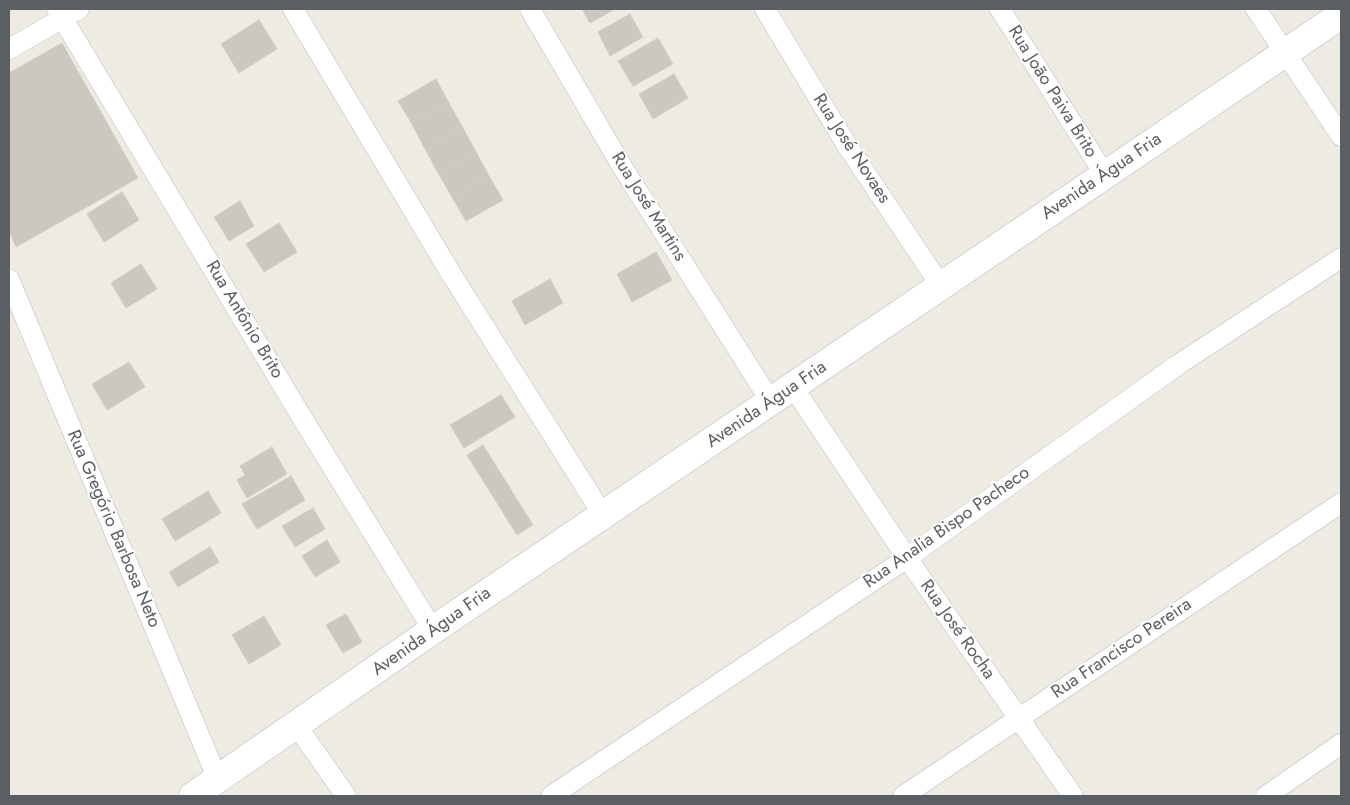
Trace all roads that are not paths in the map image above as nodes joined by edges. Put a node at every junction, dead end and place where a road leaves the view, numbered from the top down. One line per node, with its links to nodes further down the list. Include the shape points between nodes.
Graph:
1 (293, 9): 18 (street, via 450,272)
2 (530, 9): 16 (street, Rua José Martins, via 623,168)
3 (765, 9): 14 (street, Rua José Novaes, via 848,147)
4 (1000, 9): 11 (street, Rua João Paiva Brito)
5 (1256, 9): 9 (street)
6 (66, 12): 8 (street); 20 (street, Rua Antônio Brito, via 304,421)
7 (1341, 15): 9 (street, Avenida Água Fria)
8 (9, 50)
9 (1284, 54): 10 (street); 11 (street, Avenida Água Fria)
10 (1341, 136)
11 (1105, 175): 14 (street, Avenida Água Fria)
12 (1341, 258): 19 (street, Rua Analia Bispo Pacheco, via 1179,364)
13 (9, 278): 24 (street, Rua Gregório Barbosa Neto)
14 (941, 286): 15 (street, Avenida Água Fria)
15 (793, 387): 16 (street, Avenida Água Fria); 19 (street, Rua José Rocha)
16 (771, 402): 18 (street, Avenida Água Fria)
17 (1341, 503): 21 (street, Rua Francisco Pereira)
18 (604, 515): 20 (street, Avenida Água Fria)
19 (907, 558): 21 (street, Rua José Rocha); 27 (street, Rua Analia Bispo Pacheco)
20 (433, 630): 22 (street, Avenida Água Fria)
21 (1018, 718): 28 (street, Rua Francisco Pereira); 29 (street, Rua José Rocha)
22 (297, 726): 24 (street, Avenida Água Fria); 26 (street)
23 (1341, 744): 30 (street)
24 (218, 780): 25 (street, Avenida Água Fria)
25 (193, 796)
26 (346, 796)
27 (551, 796)
28 (904, 796)
29 (1073, 796)
30 (1266, 796)

